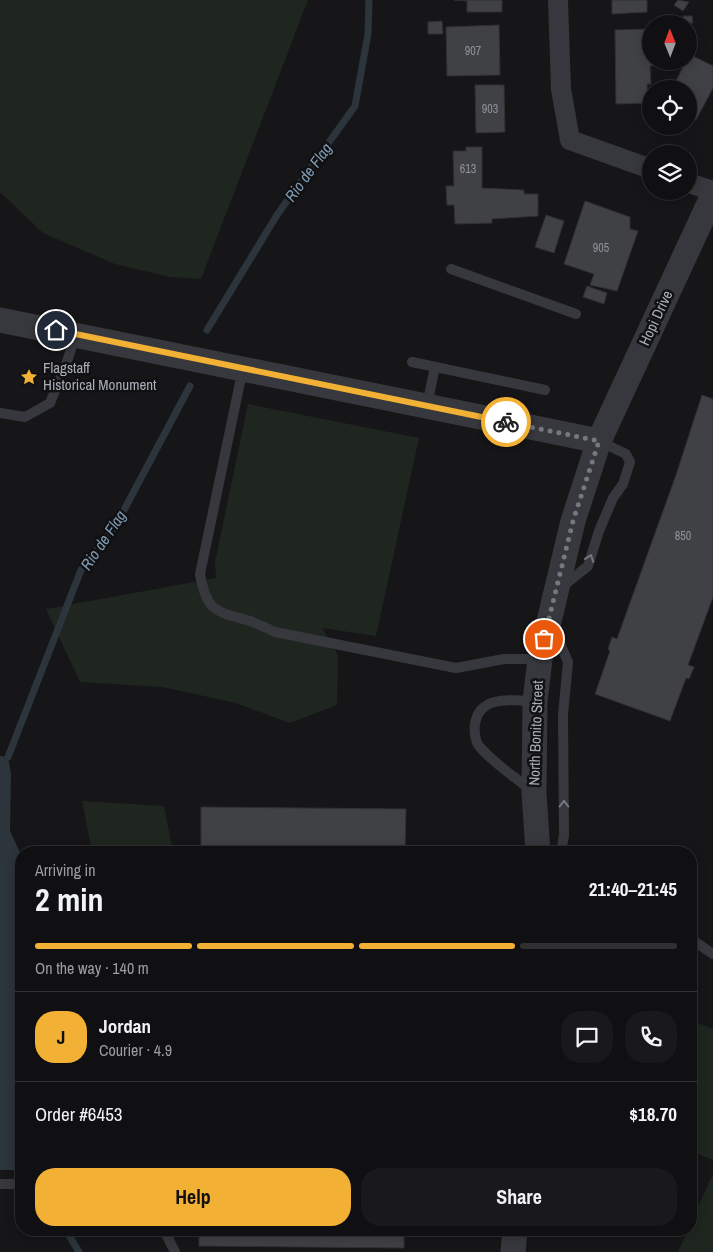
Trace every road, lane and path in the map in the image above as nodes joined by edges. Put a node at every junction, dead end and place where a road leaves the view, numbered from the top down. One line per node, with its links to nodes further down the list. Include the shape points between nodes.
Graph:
1 (558, 0): 2 (street, via 562,89 570,140)
2 (642, 166)
3 (697, 185): 4 (street)
4 (713, 191)
5 (713, 196): 16 (street, Hopi Drive)
6 (451, 269): 7 (lane)
7 (576, 314)
8 (0, 320): 9 (street)
9 (75, 334): 11 (street); 15 (lane, via 50,403 25,417)
10 (412, 362): 12 (lane)
11 (243, 367): 14 (street); 19 (lane, via 200,574 203,592 211,605 225,616 250,621 276,632 456,668 504,659)
12 (435, 367): 13 (lane); 14 (lane)
13 (545, 390)
14 (427, 405): 16 (street)
15 (0, 412)
16 (599, 441): 17 (street, North Bonito Street, via 573,521); 17 (lane, one-way to 16, via 588,566 599,531 613,498 623,484 630,462 626,454)
17 (556, 592): 18 (street, North Bonito Street)
18 (549, 620): 19 (street, North Bonito Street); 23 (lane, one-way to 18, via 563,715 568,662)
19 (540, 659): 20 (street, North Bonito Street)
20 (535, 701): 21 (street, North Bonito Street); 21 (lane, via 502,700 486,705 476,715 474,731 478,745)
21 (534, 793): 22 (street, North Bonito Street)
22 (538, 846)
23 (562, 846)
24 (697, 943): 25 (lane)
25 (713, 954)
26 (0, 1184): 27 (lane)
27 (15, 1184)
28 (167, 1236): 30 (lane)
29 (514, 1236): 31 (street)
30 (175, 1252)
31 (513, 1252)

